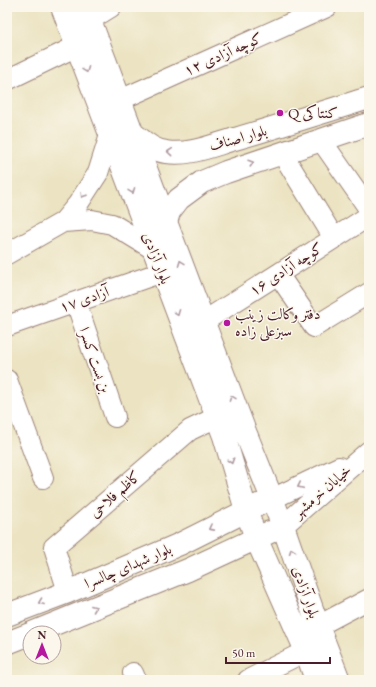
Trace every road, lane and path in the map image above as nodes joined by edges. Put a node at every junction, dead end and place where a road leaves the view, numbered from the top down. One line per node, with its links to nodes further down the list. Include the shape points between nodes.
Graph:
1 (62, 7): 6 (main road, بلوار آزادی)
2 (111, 7): 4 (street)
3 (326, 7): 5 (street, کوچه آزادی ۱۲)
4 (87, 14): 9 (main road, بلوار آزادی)
5 (291, 14): 9 (street, کوچه آزادی ۱۲)
6 (77, 46): 7 (street); 12 (main road, بلوار آزادی, one-way to 12)
7 (7, 80)
8 (369, 98): 14 (main road, بلوار اصناف)
9 (120, 100): 11 (main road, بلوار آزادی)
10 (369, 124): 13 (main road, بلوار اصناف)
11 (132, 133): 14 (main road, بلوار اصناف, one-way to 11, via 186,153 166,152 148,146); 20 (main road, بلوار آزادی)
12 (110, 134): 19 (street, one-way to 19, via 98,172); 22 (main road, بلوار آزادی, one-way to 22)
13 (321, 140): 15 (main road, بلوار اصناف); 17 (street)
14 (204, 148): 16 (main road, via 199,155 199,166 206,174)
15 (282, 153): 16 (main road, بلوار اصناف, one-way to 15); 21 (street)
16 (214, 177): 20 (main road, بلوار اصناف, via 202,182 179,199 169,212)
17 (369, 209)
18 (369, 216): 21 (street, کوچه آزادی ۱۶)
19 (64, 222): 22 (street, via 92,220 112,224); 23 (street)
20 (166, 223): 28 (main road, بلوار آزادی, one-way to 20)
21 (334, 238): 25 (street, کوچه آزادی ۱۶)
22 (153, 249): 24 (main road, بلوار آزادی)
23 (7, 254)
24 (162, 272): 27 (street, آزادی ۱۷); 33 (main road, بلوار آزادی, one-way to 33)
25 (278, 274): 26 (street, via 314,327); 28 (street, کوچه آزادی ۱۶)
26 (369, 293)
27 (76, 302): 29 (street, آزادی ۱۷); 32 (street, بن بست کسرا)
28 (203, 322): 33 (main road, بلوار آزادی, one-way to 28)
29 (7, 326)
30 (7, 380): 31 (street)
31 (13, 415): 35 (street)
32 (115, 417)
33 (228, 427): 36 (main road, بلوار آزادی); 37 (main road, بلوار آزادی, one-way to 37); 42 (street, کاظم فلاحی, via 190,430 54,547)
34 (366, 460): 36 (street, خیابان خرمشهر, one-way to 36); 38 (street, خیابان خرمشهر)
35 (43, 478)
36 (272, 499): 37 (main road, بلوار شهدای چالسرا); 38 (main road, بلوار آزادی)
37 (246, 510): 39 (main road, بلوار آزادی); 40 (main road, بلوار شهدای چالسرا, one-way to 40)
38 (283, 526): 39 (main road, بلوار شهدای چالسرا); 44 (main road, بلوار آزادی, one-way to 38)
39 (256, 538): 41 (main road, بلوار شهدای چالسرا); 46 (main road, بلوار آزادی)
40 (180, 544): 41 (main road, via 189,549 192,555); 42 (main road, بلوار شهدای چالسرا)
41 (188, 570): 47 (main road, بلوار شهدای چالسرا, one-way to 41)
42 (68, 592): 45 (main road, بلوار شهدای چالسرا, one-way to 45)
43 (369, 599): 48 (street)
44 (311, 604): 46 (main road, via 305,600 297,601 291,606); 48 (main road, بلوار آزادی)
45 (7, 615)
46 (289, 615): 51 (main road, بلوار آزادی)
47 (51, 625)
48 (318, 626): 54 (main road, بلوار آزادی)
49 (22, 637): 50 (main road, بلوار شهدای چالسرا)
50 (7, 643)
51 (306, 652): 52 (street); 53 (main road, بلوار آزادی)
52 (248, 680)
53 (316, 680)
54 (340, 680)

